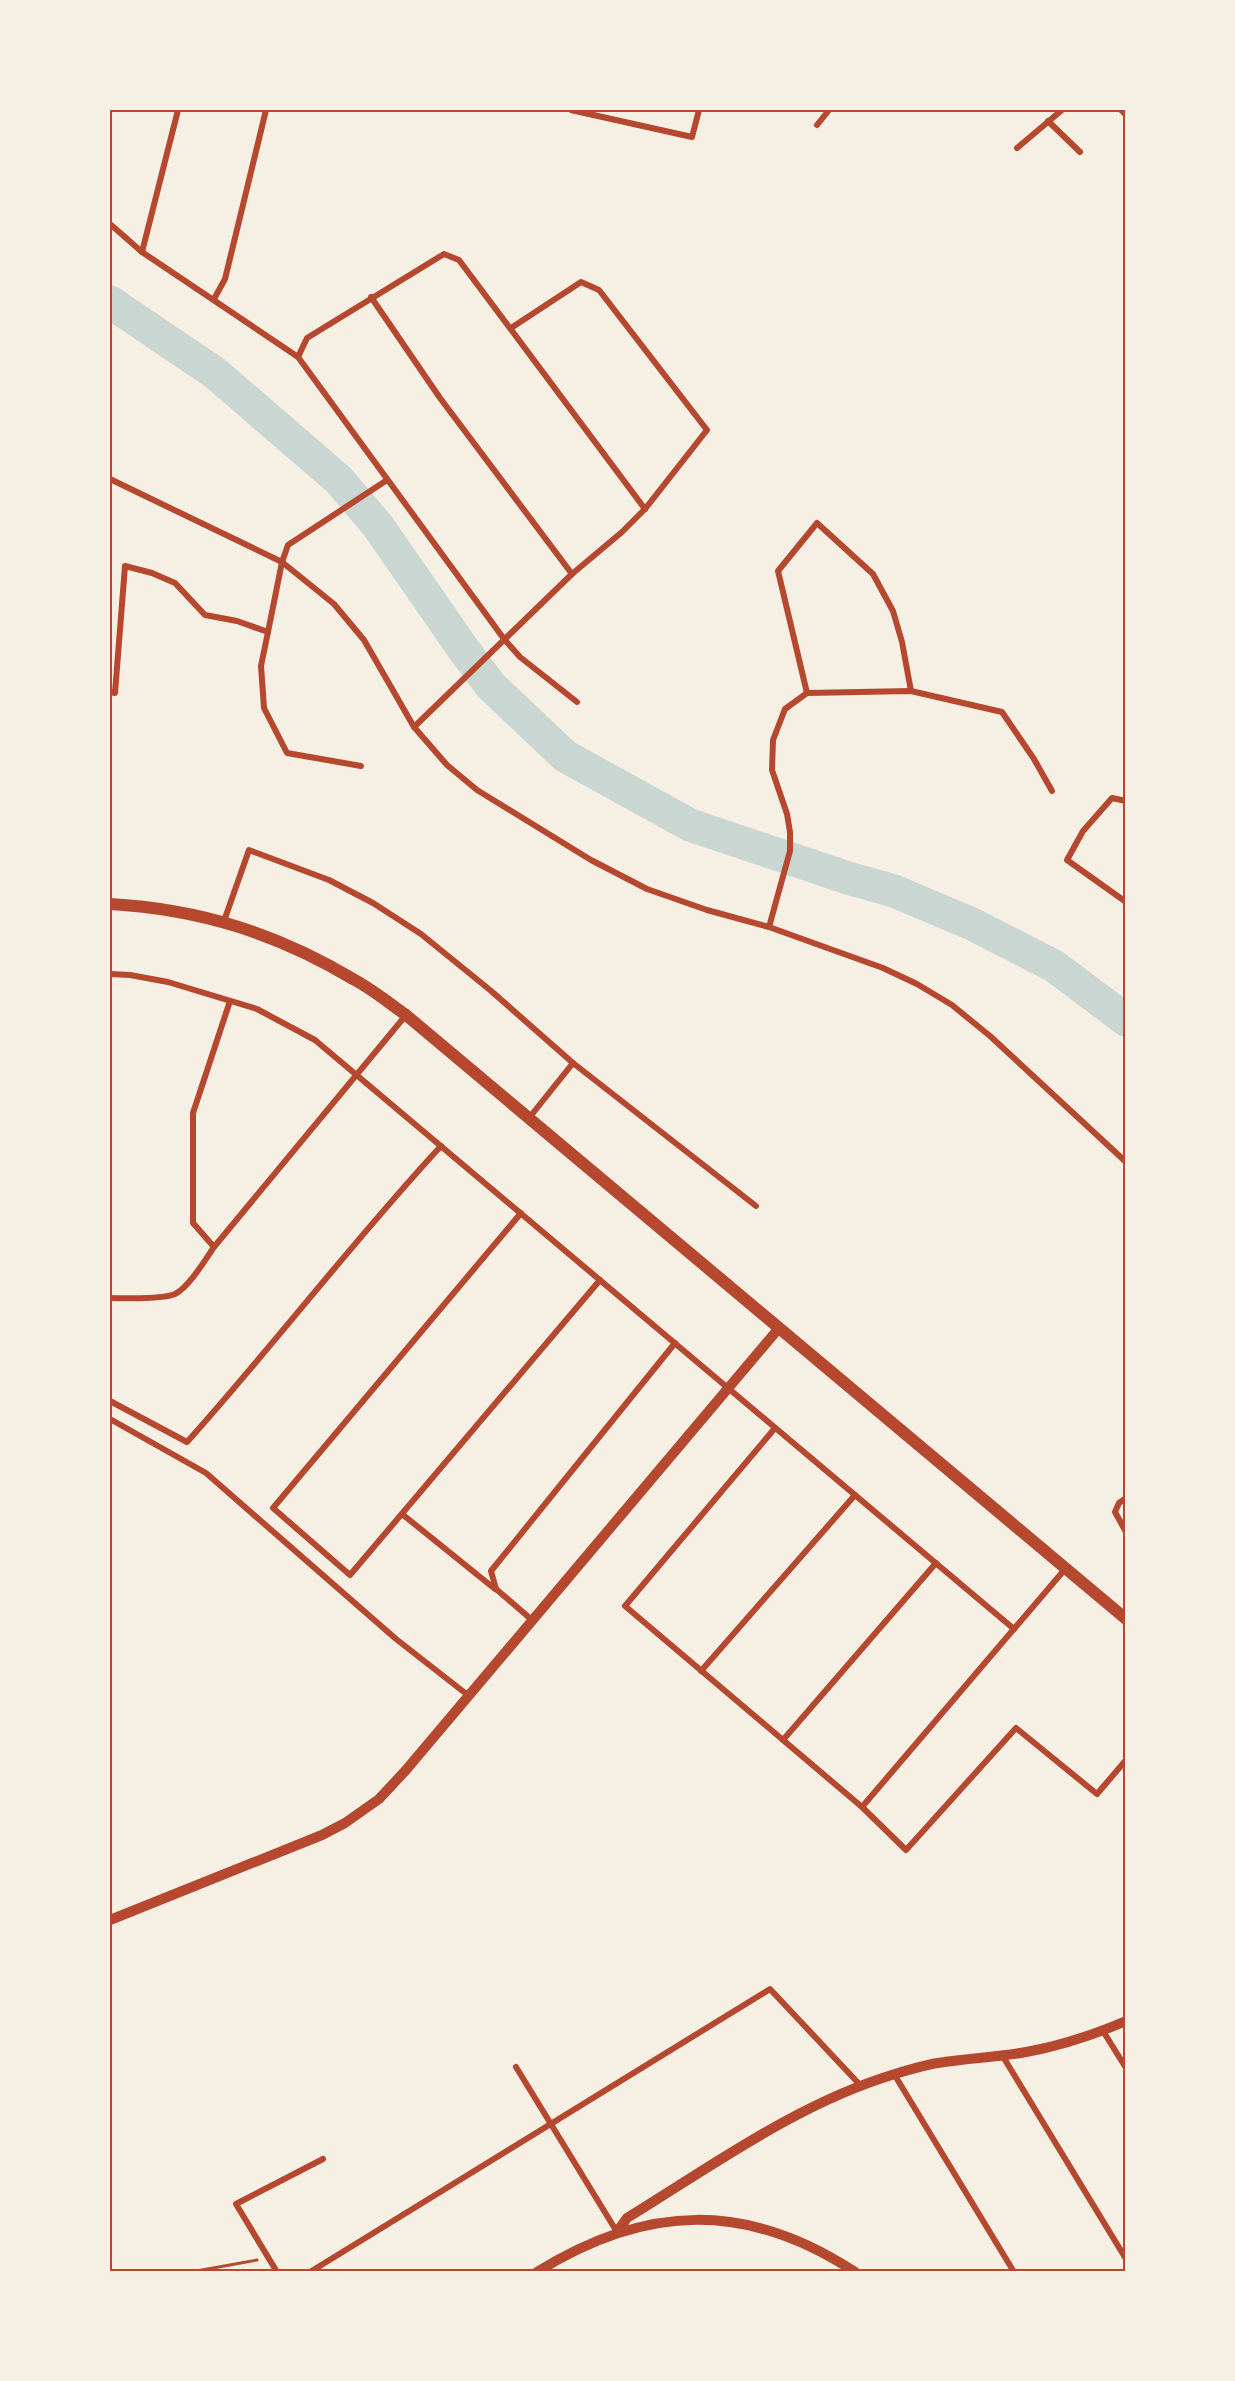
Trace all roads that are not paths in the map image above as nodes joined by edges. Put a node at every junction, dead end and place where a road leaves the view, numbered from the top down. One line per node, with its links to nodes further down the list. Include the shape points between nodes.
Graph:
1 (178, 110): 14 (street)
2 (266, 110): 16 (street, via 225,279)
3 (571, 110): 4 (street, via 692,137)
4 (699, 110)
5 (829, 110): 10 (street)
6 (1121, 110): 8 (street)
7 (1057, 111): 9 (street)
8 (1125, 115)
9 (1048, 121): 11 (street); 12 (street)
10 (817, 125)
11 (1017, 148)
12 (1080, 152)
13 (110, 224): 14 (street)
14 (141, 252): 16 (street)
15 (371, 297): 17 (street, via 444,254 459,260); 18 (street, via 307,338); 23 (street, via 440,398)
16 (214, 299): 18 (street)
17 (511, 328): 21 (street); 21 (street, via 581,282 598,290 707,429)
18 (298, 357): 20 (street)
19 (110, 479): 22 (street)
20 (387, 480): 22 (street, via 288,545); 25 (street)
21 (645, 509): 23 (street)
22 (282, 562): 24 (street); 30 (street, via 334,604 364,640)
23 (572, 573): 25 (street)
24 (268, 632): 27 (street, via 205,615 175,583 125,566 115,693); 31 (street, via 261,666 264,708 287,753)
25 (504, 639): 29 (street, via 520,657); 30 (street)
26 (910, 691): 28 (street); 28 (street, via 893,611 873,574 817,523 778,570); 32 (street, via 1002,712)
27 (110, 693)
28 (807, 693): 37 (street, via 785,709 773,740 772,770 790,832 789,851)
29 (577, 702)
30 (414, 727): 37 (street, via 447,765 477,790 591,860 647,889)
31 (361, 766)
32 (1052, 791)
33 (1125, 801): 34 (street, via 1112,798 1083,831 1067,860)
34 (1125, 902)
35 (110, 904): 36 (main road, via 164,909)
36 (224, 921): 40 (main road, via 267,936 353,979); 41 (street, via 249,850 329,880 421,934)
37 (769, 927): 45 (street, via 883,968 952,1005)
38 (110, 974): 39 (street, via 168,982)
39 (230, 1001): 42 (street, via 257,1009 315,1040); 48 (street, via 193,1113 193,1223)
40 (406, 1015): 42 (street); 43 (main road)
41 (573, 1064): 43 (street); 46 (street)
42 (358, 1075): 44 (street); 48 (street)
43 (529, 1118): 51 (main road)
44 (441, 1146): 47 (street); 54 (street, via 187,1442)
45 (1125, 1162)
46 (756, 1206)
47 (521, 1213): 49 (street); 59 (street, via 273,1508 350,1575)
48 (214, 1247): 50 (street, via 175,1294)
49 (600, 1280): 52 (street); 59 (street)
50 (110, 1298)
51 (779, 1328): 53 (street); 62 (main road)
52 (675, 1343): 53 (street); 63 (street, via 491,1571)
53 (728, 1388): 56 (street); 65 (street)
54 (110, 1401)
55 (110, 1419): 68 (street, via 206,1473 396,1640)
56 (775, 1428): 57 (street); 67 (street, via 625,1606)
57 (855, 1495): 61 (street); 67 (street)
58 (1125, 1498): 60 (street, via 1115,1510)
59 (402, 1514): 63 (street)
60 (1125, 1532)
61 (936, 1563): 66 (street); 69 (street)
62 (1066, 1568): 64 (main road); 66 (street)
63 (496, 1589): 65 (street)
64 (1125, 1619)
65 (532, 1620): 68 (street)
66 (1014, 1629): 71 (street)
67 (701, 1671): 69 (street)
68 (469, 1696): 72 (street, via 379,1799 345,1823)
69 (783, 1740): 71 (street)
70 (1125, 1760): 71 (street, via 1097,1794 1016,1728 906,1850)
71 (862, 1807)
72 (110, 1920)
73 (1125, 2021): 74 (street)
74 (1103, 2031): 75 (street, via 1054,2046); 77 (street)
75 (1002, 2055): 78 (street, via 942,2062); 83 (street)
76 (516, 2067): 80 (street)
77 (1125, 2068)
78 (894, 2074): 79 (street); 88 (street)
79 (861, 2086): 80 (street, via 770,1989); 82 (street, via 749,2143 627,2218)
80 (550, 2124): 82 (street); 85 (street)
81 (323, 2159): 84 (street, via 236,2204)
82 (617, 2232): 86 (street); 87 (street, via 678,2220 740,2223 790,2237)
83 (1125, 2259)
84 (277, 2271)
85 (310, 2271)
86 (537, 2271)
87 (855, 2271)
88 (1014, 2271)

